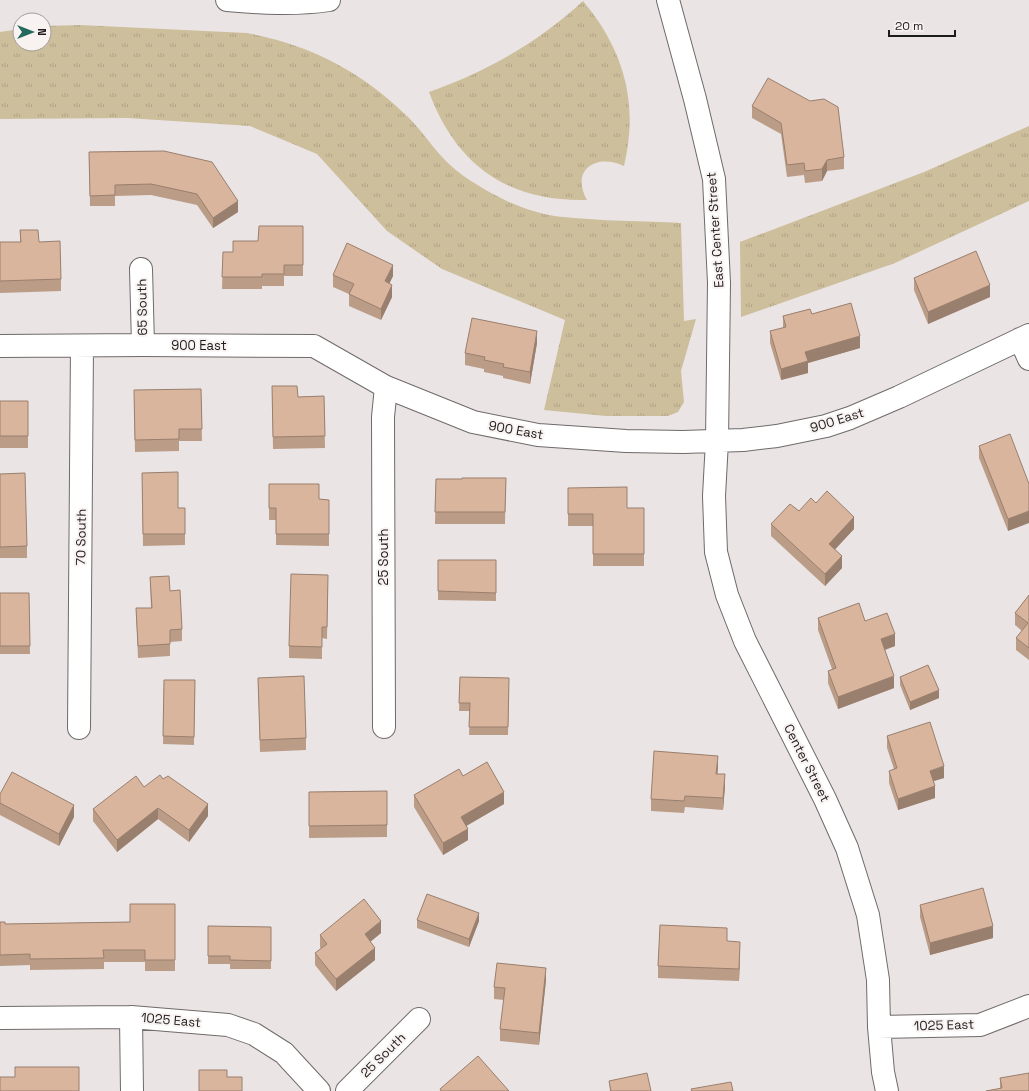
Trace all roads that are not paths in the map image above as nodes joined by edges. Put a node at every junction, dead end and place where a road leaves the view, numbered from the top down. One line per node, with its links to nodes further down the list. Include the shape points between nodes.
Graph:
1 (227, 0): 2 (street, via 255,3)
2 (329, 0)
3 (668, 0): 11 (street, East Center Street, via 714,179 719,283)
4 (141, 270): 6 (street, 65 South)
5 (1024, 337): 9 (street); 11 (street, 900 East, via 850,418 826,426 776,436)
6 (143, 345): 8 (street, 900 East); 10 (street, 900 East, via 314,346)
7 (0, 346): 8 (street, 900 East)
8 (82, 346): 13 (street, 70 South)
9 (1029, 359)
10 (386, 387): 11 (street, 900 East, via 473,422 538,435 626,441); 12 (street, 25 South, via 383,417)
11 (717, 441): 18 (street, Center Street, via 714,496 716,552 745,641 847,848 868,915 878,980)
12 (384, 727)
13 (79, 728)
14 (1029, 1006): 18 (street, 1025 East, via 980,1024)
15 (131, 1017): 16 (street, 1025 East); 19 (street); 20 (street, 1025 East, via 228,1025 254,1034 284,1053)
16 (0, 1018)
17 (419, 1019): 21 (street, 25 South)
18 (879, 1027): 22 (street, Center Street)
19 (132, 1091)
20 (319, 1091)
21 (346, 1091)
22 (887, 1091)

